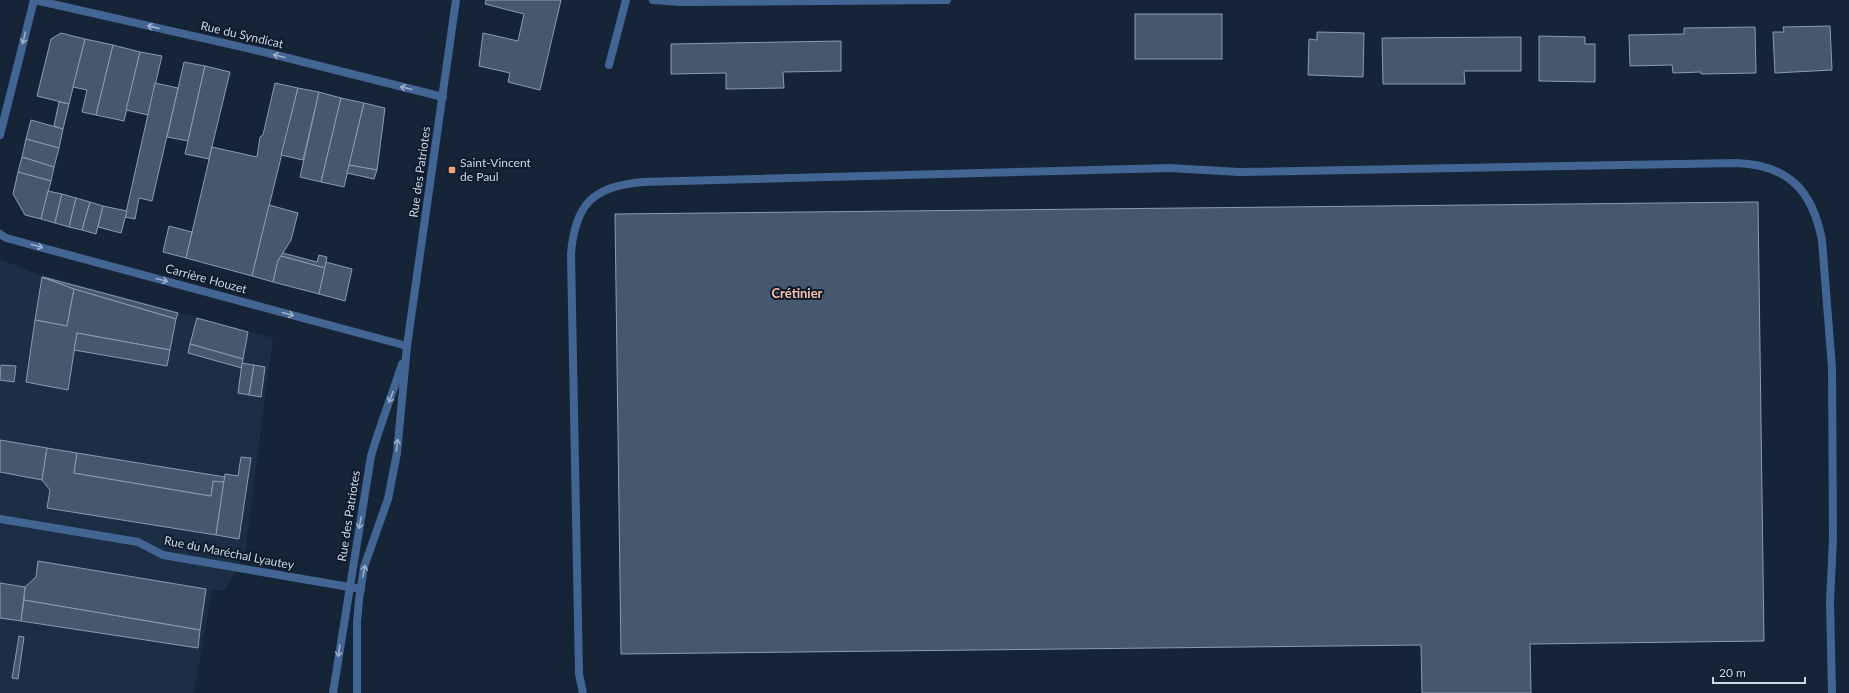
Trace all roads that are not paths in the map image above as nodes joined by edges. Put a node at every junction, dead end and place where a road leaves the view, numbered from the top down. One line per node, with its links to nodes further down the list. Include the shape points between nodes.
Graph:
1 (35, 0): 7 (street, Rue du Syndicat, one-way to 1); 8 (street, one-way to 8)
2 (456, 0): 7 (street, Rue des Patriotes)
3 (626, 0): 6 (street)
4 (653, 0): 5 (street)
5 (947, 0)
6 (609, 66)
7 (443, 97): 10 (street, Rue des Patriotes)
8 (0, 135)
9 (0, 234): 10 (street, Carrière Houzet, one-way to 10, via 6,238)
10 (407, 346): 12 (street, Rue des Patriotes, one-way to 12, via 371,456); 13 (street, Rue des Patriotes, one-way to 10, via 364,567 388,499 396,453)
11 (0, 519): 12 (street, Rue du Maréchal Lyautey, via 138,542 163,555)
12 (350, 587): 13 (street, Rue du Maréchal Lyautey); 14 (street, Rue des Patriotes, one-way to 14)
13 (361, 589): 15 (street, Rue des Patriotes, via 357,623)
14 (333, 693)
15 (357, 693)
16 (583, 693): 17 (street, via 579,674 572,254 575,226 580,214 595,196 604,190 643,182 1170,168 1239,172 1736,163 1762,166 1796,183 1809,200 1817,218 1822,240 1832,368)
17 (1832, 693)

